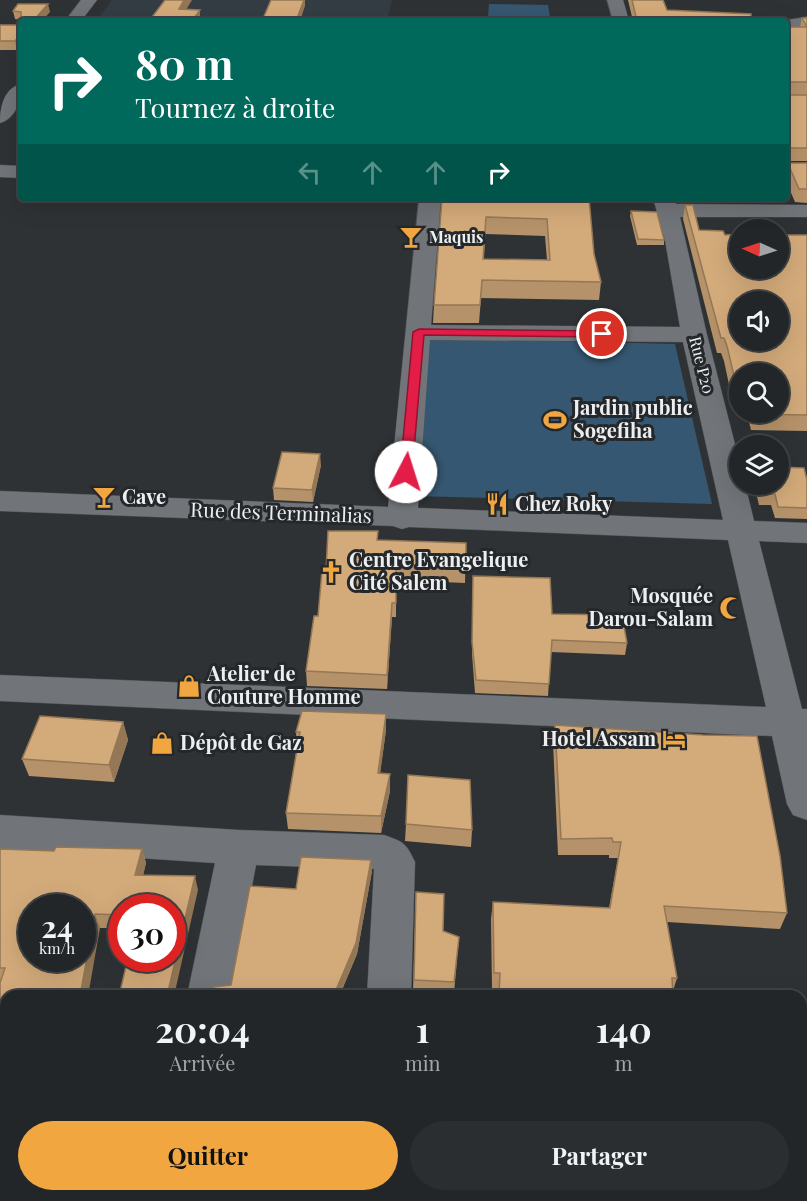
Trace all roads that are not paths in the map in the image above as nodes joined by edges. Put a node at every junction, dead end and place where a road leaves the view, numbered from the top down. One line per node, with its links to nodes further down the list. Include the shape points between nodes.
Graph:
1 (89, 0): 3 (street)
2 (615, 0): 4 (street)
3 (75, 18)
4 (620, 18)
5 (807, 22): 6 (street)
6 (789, 24)
7 (18, 93): 8 (street)
8 (0, 117)
9 (0, 171): 10 (street)
10 (18, 172)
11 (430, 201): 14 (street)
12 (666, 204): 13 (street); 15 (street, Rue P20)
13 (807, 211)
14 (419, 332): 15 (street); 17 (street)
15 (694, 335): 18 (street, Rue P20)
16 (0, 501): 17 (street, Rue des Terminalias)
17 (402, 519): 18 (street, Rue des Terminalias)
18 (742, 531): 19 (street, Rue des Terminalias); 21 (street, Rue P20)
19 (807, 533)
20 (0, 688): 21 (street)
21 (798, 722): 22 (street, Rue P20)
22 (807, 804)
23 (0, 832): 24 (street)
24 (239, 847): 25 (street); 26 (street, via 384,852 392,856 395,862)
25 (210, 990)
26 (389, 990)

